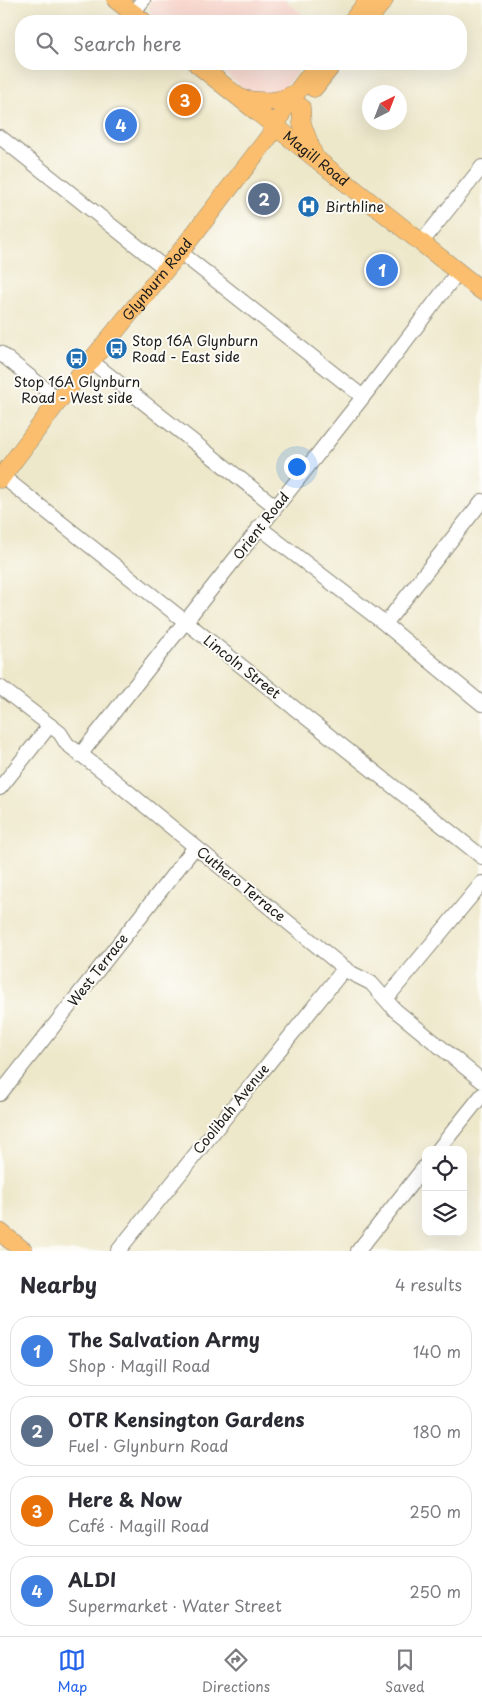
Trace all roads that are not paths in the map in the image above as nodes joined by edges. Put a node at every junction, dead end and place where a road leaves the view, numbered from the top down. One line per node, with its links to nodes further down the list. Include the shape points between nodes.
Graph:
1 (116, 0): 4 (main road)
2 (369, 0): 5 (main road)
3 (384, 0): 6 (main road)
4 (140, 12)
5 (357, 15)
6 (372, 15)
7 (205, 70): 10 (main road, Magill Road)
8 (315, 70): 11 (main road, Glynburn Road)
9 (327, 70): 11 (main road, Glynburn Road)
10 (242, 99): 11 (main road, via 265,102); 12 (main road, Magill Road)
11 (298, 100): 12 (main road, Glynburn Road, via 282,112); 14 (main road, via 302,124)
12 (276, 127): 14 (main road, Magill Road); 17 (main road, Glynburn Road)
13 (0, 137): 18 (street)
14 (314, 157): 16 (main road, Magill Road)
15 (482, 167): 16 (street)
16 (422, 243): 19 (main road, Magill Road)
17 (180, 252): 18 (main road, Glynburn Road); 23 (street)
18 (166, 269): 22 (main road, Glynburn Road)
19 (458, 272): 20 (main road, Magill Road); 23 (street, Orient Road)
20 (482, 291)
21 (0, 353): 24 (street)
22 (91, 361): 24 (main road, Glynburn Road); 27 (street)
23 (363, 397): 27 (street, Orient Road)
24 (59, 400): 25 (main road, Glynburn Road)
25 (1, 478): 29 (street, Lincoln Street)
26 (482, 501): 30 (street)
27 (276, 507): 28 (street, Orient Road)
28 (259, 527): 29 (street, Orient Road); 30 (street)
29 (186, 623): 34 (street, Orient Road); 37 (street, Lincoln Street)
30 (385, 624): 32 (street)
31 (0, 687): 33 (street, Cuthero Terrace)
32 (482, 704)
33 (50, 725): 34 (street, Cuthero Terrace); 35 (street)
34 (80, 755): 36 (street, Cuthero Terrace)
35 (0, 788)
36 (195, 846): 40 (street, Cuthero Terrace); 43 (street, West Terrace)
37 (482, 857)
38 (482, 883): 39 (street)
39 (477, 902): 41 (street)
40 (344, 968): 41 (street, Cuthero Terrace, via 366,980); 49 (street, Coolibah Avenue)
41 (386, 999): 42 (street, Cuthero Terrace, via 395,1010)
42 (482, 1081)
43 (0, 1094)
44 (482, 1095): 45 (street)
45 (441, 1146)
46 (422, 1171): 50 (street)
47 (0, 1232): 48 (main road)
48 (24, 1251)
49 (118, 1251)
50 (358, 1251)

